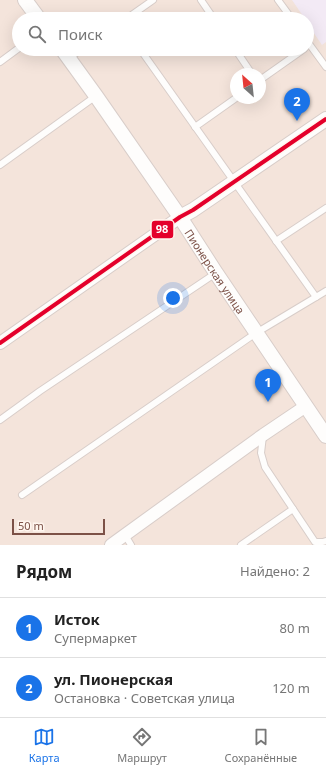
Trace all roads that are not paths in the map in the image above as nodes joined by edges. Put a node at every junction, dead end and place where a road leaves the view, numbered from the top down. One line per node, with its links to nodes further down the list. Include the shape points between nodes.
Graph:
1 (25, 0): 5 (street)
2 (153, 0): 6 (lane)
3 (201, 0): 7 (lane)
4 (278, 0): 8 (lane)
5 (34, 12)
6 (136, 12)
7 (209, 12)
8 (287, 12)
9 (314, 52): 16 (lane)
10 (12, 53): 15 (lane)
11 (68, 56): 19 (street, Пионерская улица)
12 (145, 56): 22 (lane)
13 (240, 56): 17 (lane)
14 (294, 56): 18 (lane)
15 (0, 62)
16 (326, 67)
17 (248, 68)
18 (266, 76)
19 (96, 96): 23 (lane); 26 (street, Пионерская улица)
20 (230, 102): 22 (lane)
21 (326, 119): 24 (street)
22 (195, 127): 24 (lane)
23 (0, 165)
24 (234, 181): 26 (street); 27 (lane)
25 (326, 208): 27 (lane)
26 (180, 217): 28 (street, Пионерская улица); 32 (street)
27 (276, 241): 30 (lane)
28 (216, 273): 31 (street, Пионерская улица); 34 (lane)
29 (326, 291): 30 (lane)
30 (316, 297): 31 (lane)
31 (256, 333): 33 (street, Пионерская улица); 37 (lane)
32 (0, 343)
33 (306, 406): 35 (street); 36 (street, Пионерская улица)
34 (0, 420)
35 (264, 435): 38 (lane, via 261,453 265,467); 39 (street)
36 (326, 436)
37 (22, 495)
38 (293, 509): 41 (lane); 43 (lane)
39 (128, 540): 42 (street)
40 (326, 541): 41 (lane)
41 (314, 543)
42 (111, 545)
43 (242, 545)

